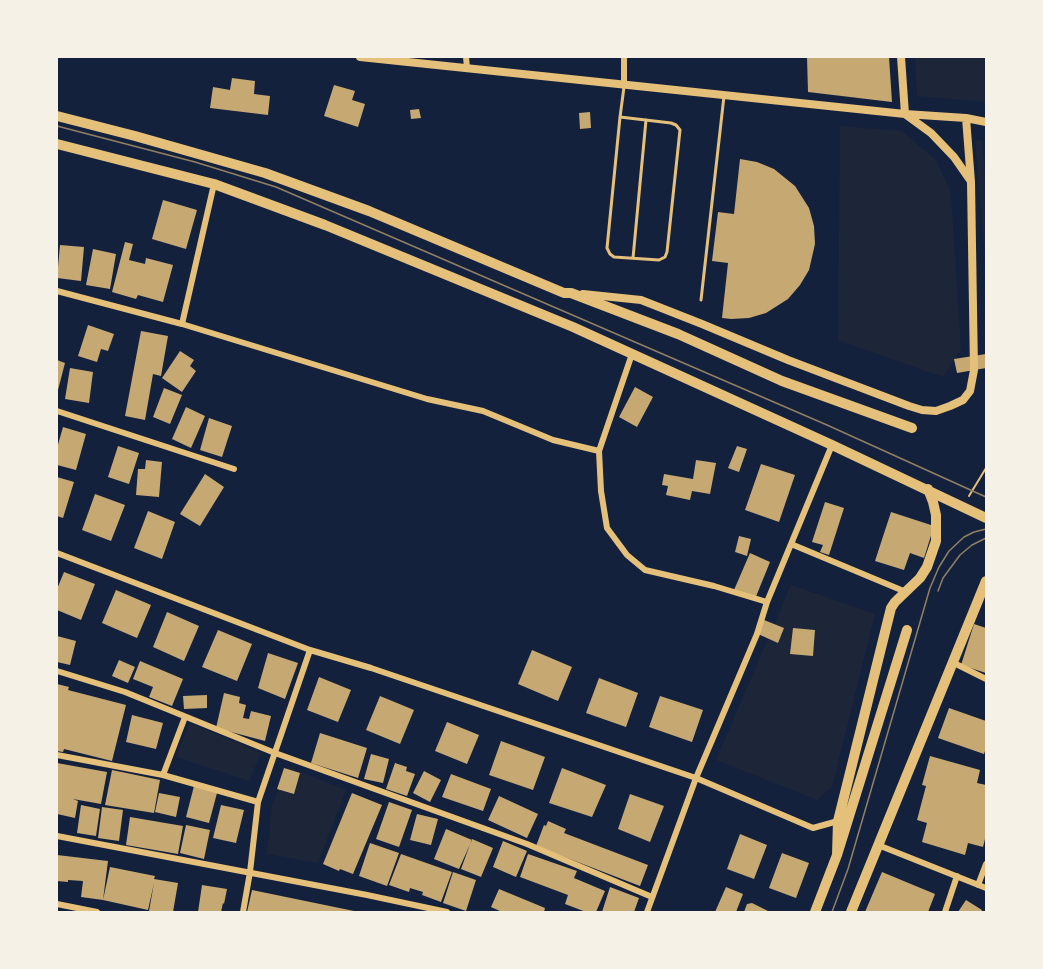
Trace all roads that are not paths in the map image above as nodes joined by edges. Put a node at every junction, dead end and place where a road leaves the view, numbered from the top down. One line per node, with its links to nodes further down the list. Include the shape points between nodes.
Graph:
1 (360, 57): 5 (street)
2 (466, 57): 5 (street)
3 (624, 57): 6 (street)
4 (901, 57): 8 (street)
5 (467, 68): 6 (street)
6 (624, 85): 7 (street); 10 (lane)
7 (724, 95): 8 (street); 20 (lane)
8 (905, 114): 11 (street); 15 (street, via 931,133)
9 (57, 116): 19 (main road, via 266,173)
10 (620, 117): 12 (lane); 17 (lane, via 607,248 614,257)
11 (966, 118): 13 (street); 15 (street)
12 (646, 120): 17 (lane); 17 (lane, via 671,123 680,130 667,252 659,260)
13 (986, 122)
14 (57, 144): 16 (main road)
15 (971, 182): 19 (street, via 974,370 970,391 963,400 936,411 909,406 820,373 641,300)
16 (214, 184): 21 (street); 22 (main road, via 326,225)
17 (633, 258)
18 (57, 291): 21 (street)
19 (571, 293): 24 (main road, via 678,334 782,381)
20 (701, 300)
21 (182, 324): 26 (street, via 427,399 483,411 553,440)
22 (632, 354): 25 (main road); 26 (street)
23 (57, 411): 27 (street)
24 (912, 428)
25 (832, 445): 28 (main road); 30 (street)
26 (599, 452): 34 (street, via 607,528 627,555 645,570)
27 (234, 469)
28 (928, 489): 29 (main road); 33 (main road, via 936,515 936,541 927,567)
29 (986, 518)
30 (791, 544): 33 (street); 34 (street)
31 (57, 553): 36 (street)
32 (986, 580): 37 (main road)
33 (906, 592): 46 (main road, via 895,602 889,616)
34 (768, 602): 44 (street)
35 (907, 630): 49 (main road)
36 (310, 650): 41 (street); 44 (street)
37 (954, 663): 39 (street); 48 (main road)
38 (57, 671): 40 (street, via 125,692)
39 (986, 679)
40 (185, 717): 41 (street); 43 (street)
41 (275, 753): 45 (street); 55 (street, via 527,844)
42 (57, 755): 43 (street)
43 (163, 775): 45 (street)
44 (696, 778): 46 (street, via 813,828); 55 (street)
45 (258, 802): 51 (street)
46 (838, 821): 49 (main road)
47 (57, 836): 51 (street)
48 (878, 845): 52 (street); 62 (main road)
49 (837, 855): 61 (main road)
50 (986, 864): 53 (street)
51 (250, 872): 58 (street); 59 (street)
52 (957, 876): 53 (street); 63 (street)
53 (978, 885): 54 (street)
54 (986, 888)
55 (652, 897): 60 (street)
56 (57, 904): 57 (street)
57 (97, 912)
58 (243, 912)
59 (447, 912)
60 (647, 912)
61 (815, 912)
62 (852, 912)
63 (945, 912)

